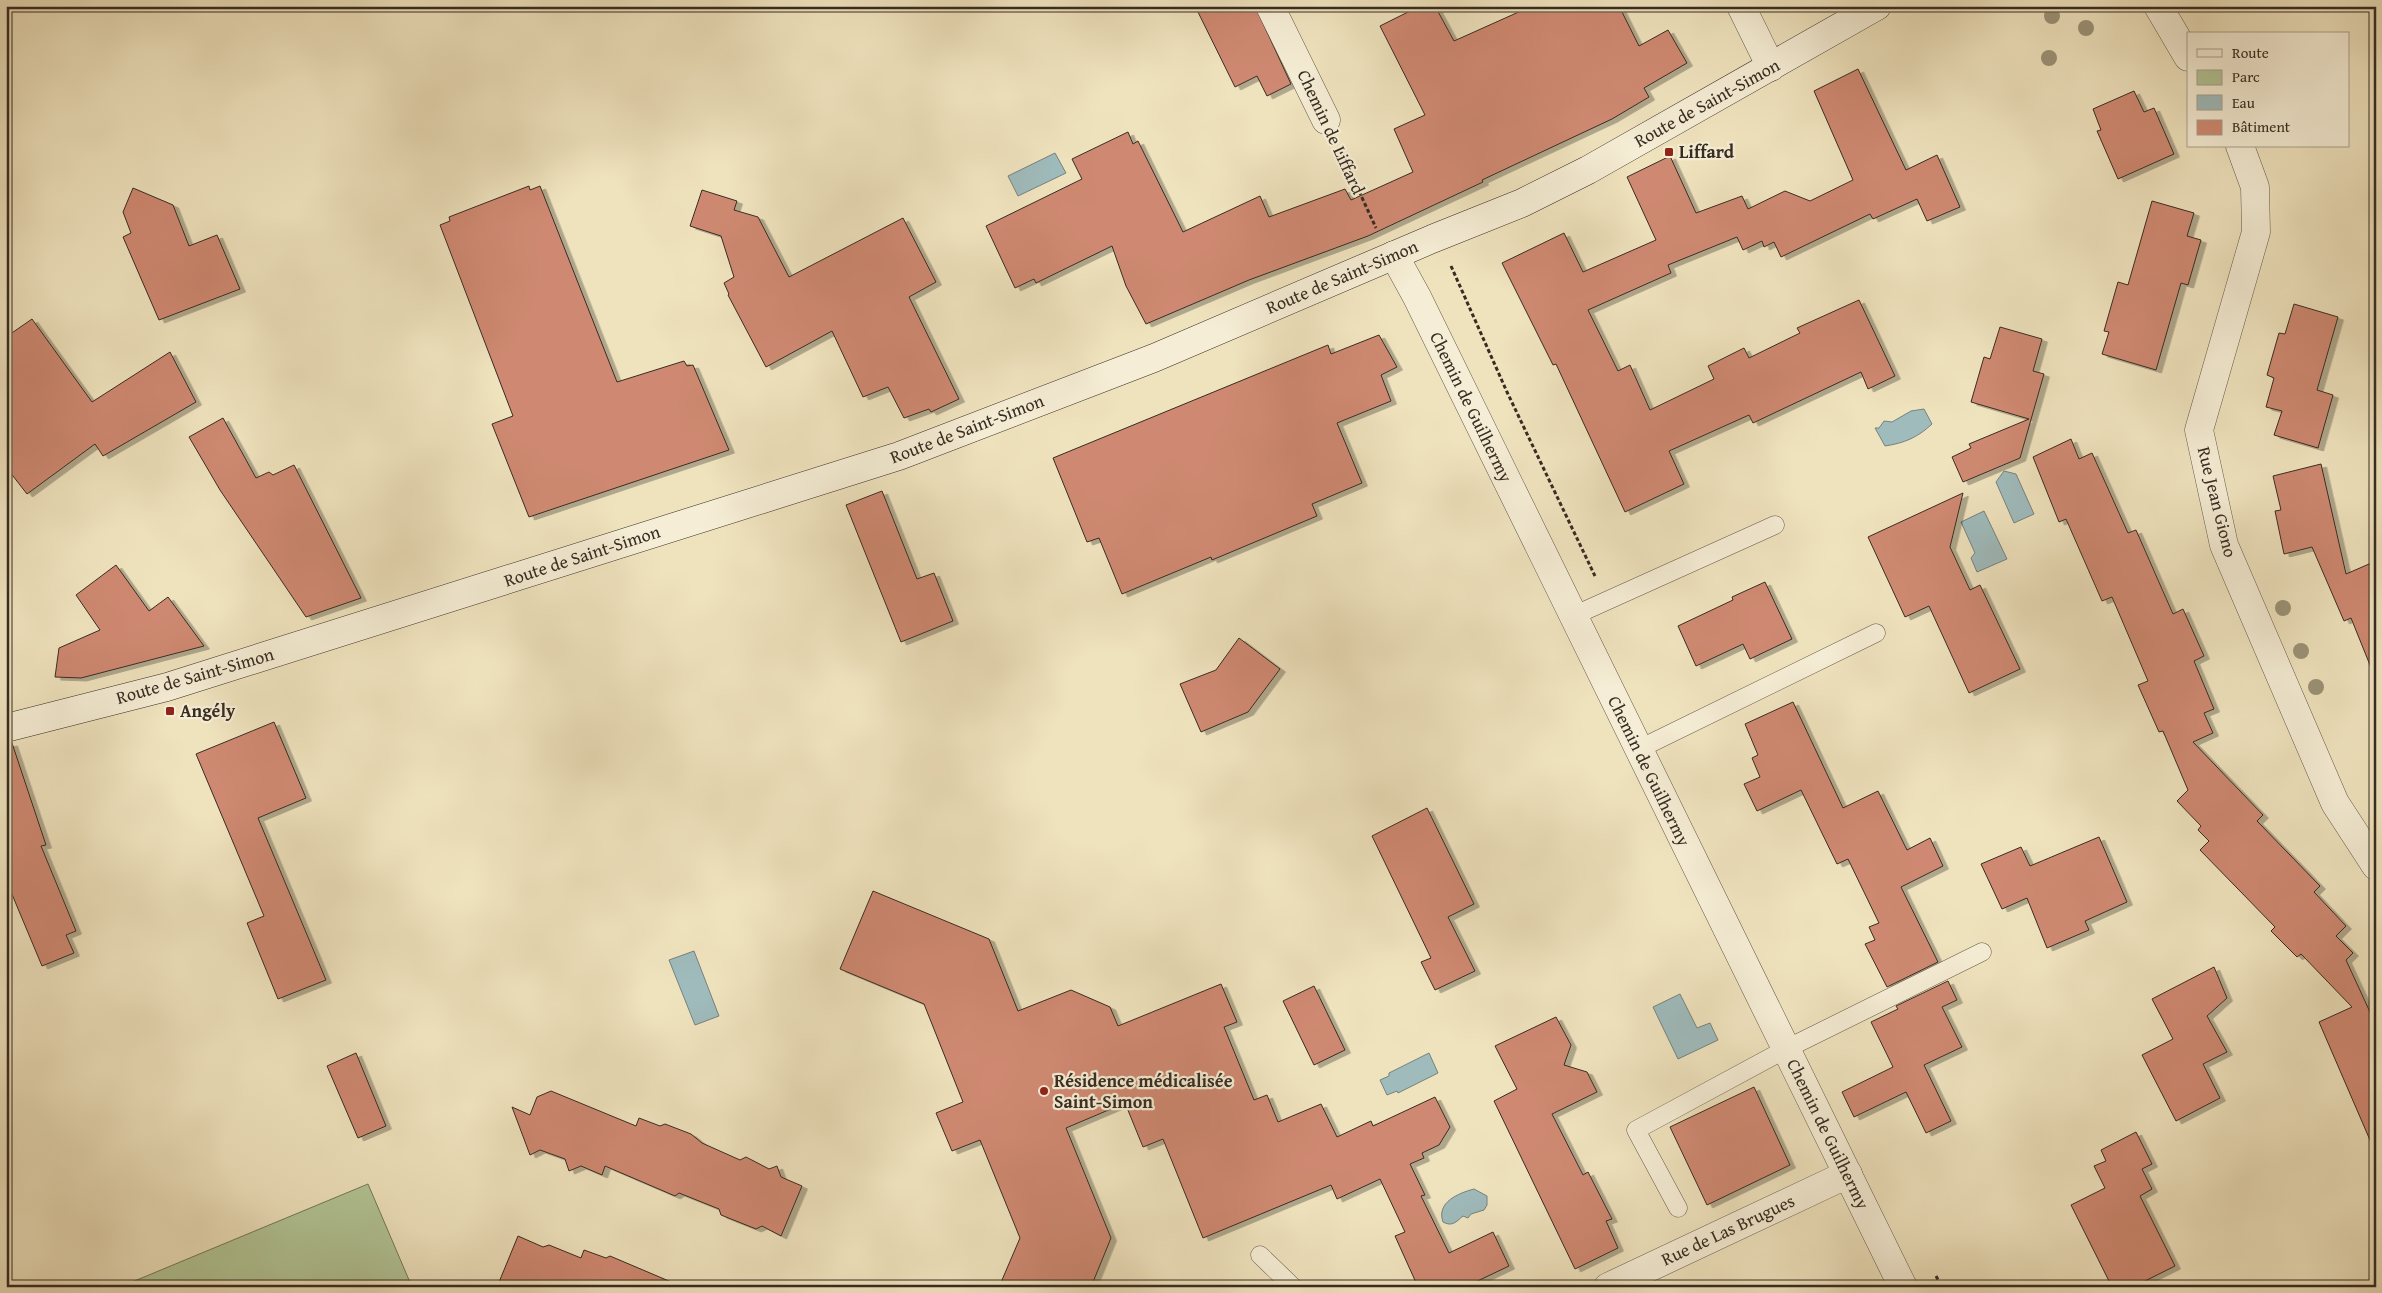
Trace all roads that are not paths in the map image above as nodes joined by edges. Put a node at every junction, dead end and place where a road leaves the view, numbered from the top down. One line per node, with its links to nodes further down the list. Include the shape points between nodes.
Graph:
1 (1270, 6): 7 (street, Chemin de Liffard)
2 (1741, 6): 6 (street)
3 (1878, 6): 6 (street, Route de Saint-Simon)
4 (2158, 6): 5 (street)
5 (2187, 54)
6 (1771, 67): 9 (street, Route de Saint-Simon, via 1522,203)
7 (1326, 120)
8 (2241, 148): 15 (street, Rue Jean Giono, via 2255,187 2256,232 2199,430 2224,545 2335,803)
9 (1394, 255): 11 (street, Chemin de Guilhermy); 13 (street, Route de Saint-Simon, via 1154,358 899,456 167,687)
10 (1775, 525): 11 (lane)
11 (1573, 616): 14 (street, Chemin de Guilhermy)
12 (1876, 633): 14 (lane)
13 (6, 728)
14 (1638, 749): 17 (street, Chemin de Guilhermy)
15 (2376, 866)
16 (1982, 952): 17 (lane)
17 (1786, 1049): 18 (street, Chemin de Guilhermy); 19 (lane, via 1636,1130)
18 (1848, 1174): 22 (street, Rue de Las Brugues); 23 (street, Chemin de Guilhermy)
19 (1678, 1208)
20 (1260, 1255): 21 (lane)
21 (1293, 1287)
22 (1608, 1287)
23 (1903, 1287)

